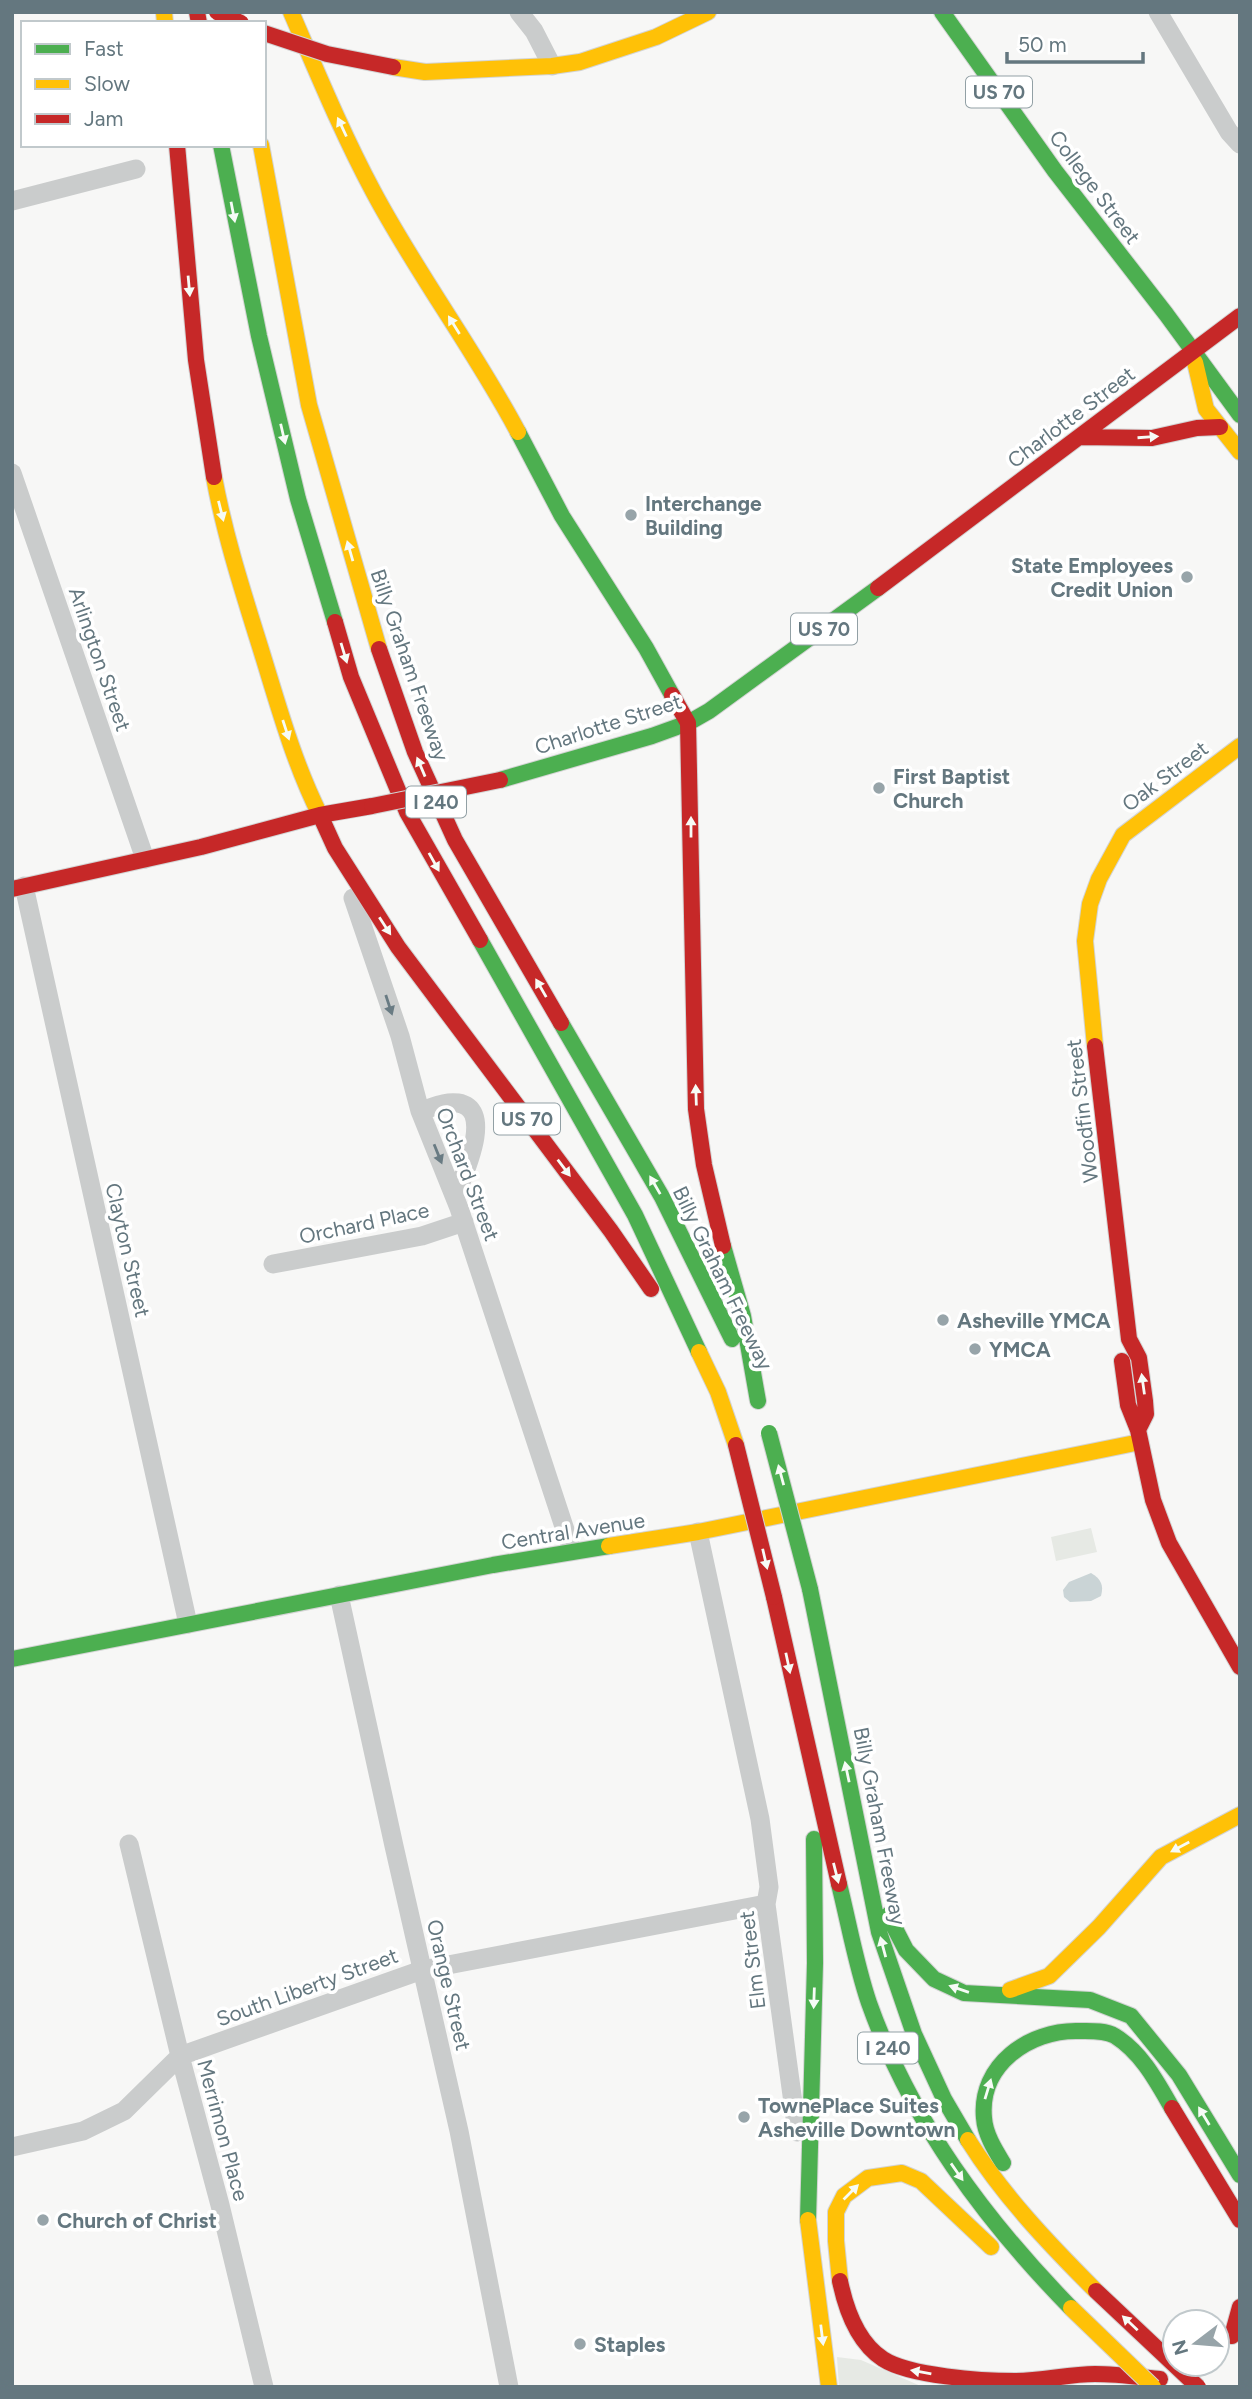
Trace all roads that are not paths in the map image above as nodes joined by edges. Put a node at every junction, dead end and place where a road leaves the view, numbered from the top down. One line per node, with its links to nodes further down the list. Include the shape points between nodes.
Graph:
1 (217, 12): 7 (main road, bridge)
2 (291, 12): 23 (main road, one-way to 2, via 562,516 491,382 373,191)
3 (519, 12): 9 (street)
4 (708, 12): 9 (main road, via 611,54)
5 (942, 12): 17 (main road, College Street / US 70, via 1055,171)
6 (1158, 12): 10 (street)
7 (236, 21)
8 (266, 34): 9 (main road, bridge, via 358,62 425,72)
9 (552, 66)
10 (1240, 144)
11 (177, 147): 25 (main road, Orchard Street, one-way to 25, via 196,360 218,498 278,705 302,779)
12 (221, 147): 34 (main road, I 240, one-way to 34, via 298,499 360,700 407,812 635,1215)
13 (261, 147): 35 (main road, Billy Graham Freeway / I 240, one-way to 13, via 727,1327 662,1197 455,840 415,752 384,666 309,405)
14 (136, 169): 15 (street)
15 (12, 201)
16 (1240, 316): 17 (main road, Charlotte Street)
17 (1193, 352): 18 (main road, College Street); 19 (main road, College Street, via 1206,409); 20 (main road, Charlotte Street / US 70)
18 (1240, 415)
19 (1220, 427): 20 (main road, one-way to 19, via 1152,438); 21 (main road, College Street)
20 (1080, 437): 23 (main road, Charlotte Street / US 70, via 826,627)
21 (1240, 453)
22 (12, 473): 27 (street, Arlington Street)
23 (688, 723): 25 (main road, Charlotte Street / US 70, bridge, via 500,780); 35 (main road, one-way to 23, via 705,1166 696,1108)
24 (1240, 746): 28 (main road, Oak Street, via 1123,835)
25 (320, 816): 26 (main road, Orchard Street / US 70); 27 (main road, Charlotte Street)
26 (335, 848): 30 (street, Orchard Street, one-way to 30, via 400,1036); 34 (main road, US 70, one-way to 34, via 398,947 611,1231)
27 (145, 859): 29 (main road, Charlotte Street)
28 (1099, 879): 36 (main road, Woodfin Street, via 1085,941 1087,974 1129,1339 1139,1358 1145,1401)
29 (18, 887): 40 (street, Clayton Street)
30 (420, 1111): 31 (street, Orchard Street, one-way to 31); 31 (street, Orchard Place, via 456,1103 466,1105 472,1113 475,1144)
31 (455, 1198): 32 (street, Orchard Street)
32 (464, 1222): 33 (street, Orchard Place, via 422,1236); 38 (street, Orchard Street)
33 (273, 1264)
34 (718, 1392): 43 (main road, I 240, one-way to 43, bridge, via 754,1511)
35 (764, 1417): 46 (main road, Billy Graham Freeway / I 240, one-way to 35, bridge, via 810,1589)
36 (1139, 1436): 37 (main road, Central Avenue); 42 (main road, Woodfin Street, via 1153,1500 1169,1543)
37 (698, 1532): 38 (main road, Central Avenue); 47 (street, Elm Street, via 760,1819 769,1887)
38 (572, 1551): 39 (main road, Central Avenue)
39 (339, 1595): 40 (main road, Central Avenue); 48 (street, Orange Street)
40 (188, 1624): 41 (main road, Central Avenue)
41 (12, 1659)
42 (1240, 1667)
43 (813, 1783): 53 (main road, one-way to 53, via 815,1963); 56 (main road, I 240, one-way to 56, via 869,2004 898,2072 926,2126 964,2182)
44 (1240, 1815): 49 (main road, one-way to 49, via 1161,1857 1049,1976)
45 (129, 1844): 50 (street, Merrimon Place)
46 (866, 1863): 49 (main road, one-way to 46, via 964,1993 934,1979 906,1950); 55 (main road, Billy Graham Freeway / I 240, one-way to 46, via 1003,2191 957,2124 892,1981)
47 (766, 1904): 48 (street, South Liberty Street); 53 (street, Elm Street)
48 (422, 1970): 50 (street, South Liberty Street); 61 (street, Orange Street)
49 (999, 1994): 52 (main road, one-way to 49, via 1179,2074 1131,2016 1090,2000)
50 (180, 2056): 51 (street, South Liberty Street, via 124,2110 83,2131); 60 (street, Merrimon Place)
51 (12, 2147)
52 (1239, 2174)
53 (808, 2220): 62 (main road, Elm Street, one-way to 62)
54 (1240, 2220): 55 (main road, one-way to 54, via 995,2150 984,2120 984,2097 1003,2059 1028,2040 1074,2029 1114,2035 1142,2060)
55 (1062, 2258): 64 (main road, Billy Graham Freeway / I 240, one-way to 55, bridge)
56 (1040, 2277): 59 (main road, I 240, bridge); 59 (main road, one-way to 56, via 1095,2374 1014,2381 902,2369 881,2357 846,2311 836,2212 844,2196 868,2178 902,2174 921,2181 998,2254)
57 (1240, 2307): 58 (main road)
58 (1236, 2332)
59 (1157, 2383): 63 (main road)
60 (264, 2387)
61 (509, 2387)
62 (829, 2387)
63 (1144, 2387)
64 (1198, 2387)

